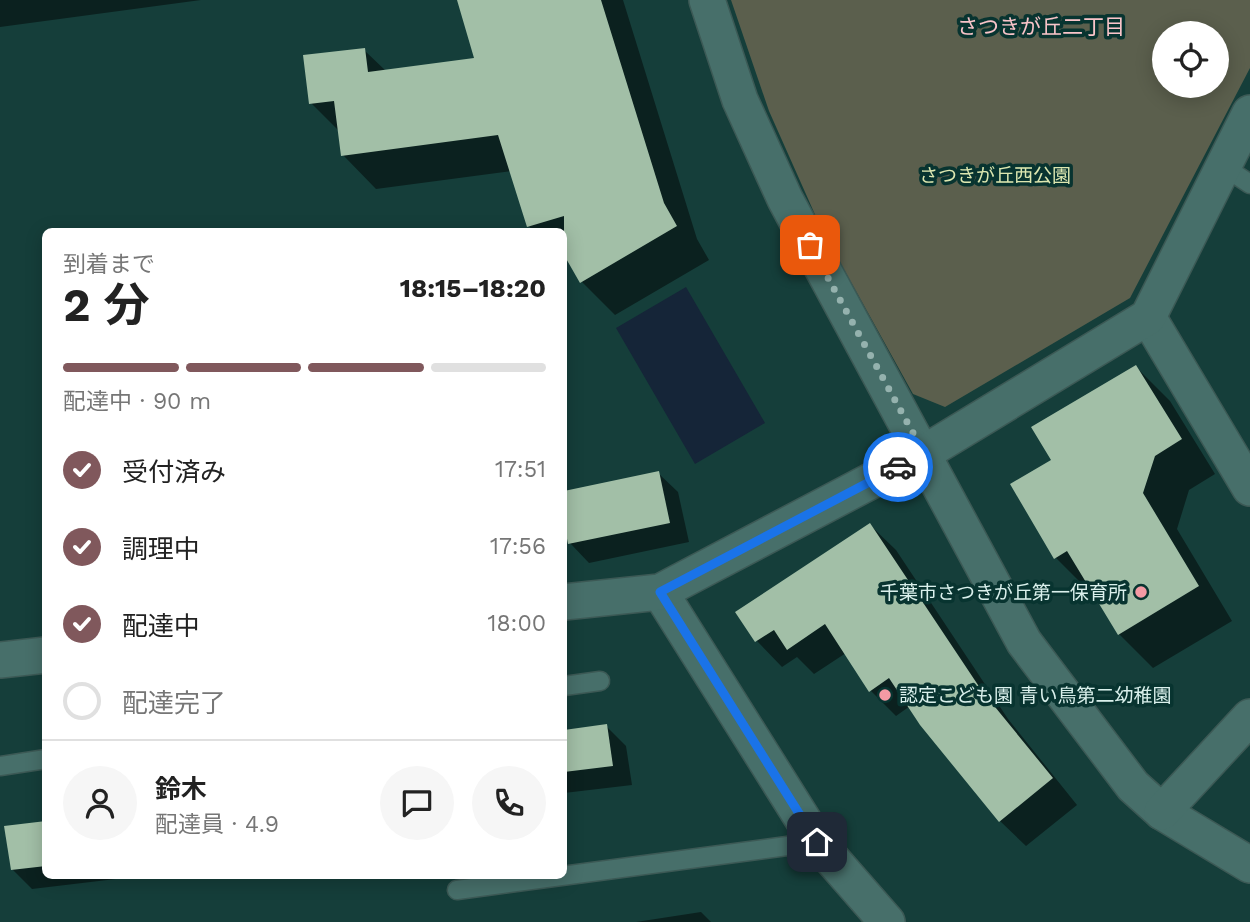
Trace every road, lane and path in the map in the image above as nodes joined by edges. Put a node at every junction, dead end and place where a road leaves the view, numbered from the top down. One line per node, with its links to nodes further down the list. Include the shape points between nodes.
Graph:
1 (707, 0): 5 (street, via 740,100 785,199)
2 (1250, 113): 3 (street)
3 (1237, 175): 4 (street)
4 (1148, 317): 5 (street); 6 (street)
5 (924, 453): 7 (street); 16 (street, via 1024,642 1133,786)
6 (1250, 488)
7 (660, 592): 8 (street); 17 (street)
8 (567, 602)
9 (42, 655): 10 (street)
10 (0, 660)
11 (600, 681): 12 (lane)
12 (567, 686)
13 (1250, 717): 16 (street)
14 (42, 760): 15 (lane)
15 (0, 766)
16 (1162, 812): 18 (street)
17 (817, 842): 19 (lane); 22 (street)
18 (1250, 865)
19 (567, 875)
20 (540, 879): 21 (lane)
21 (457, 890)
22 (887, 922)

